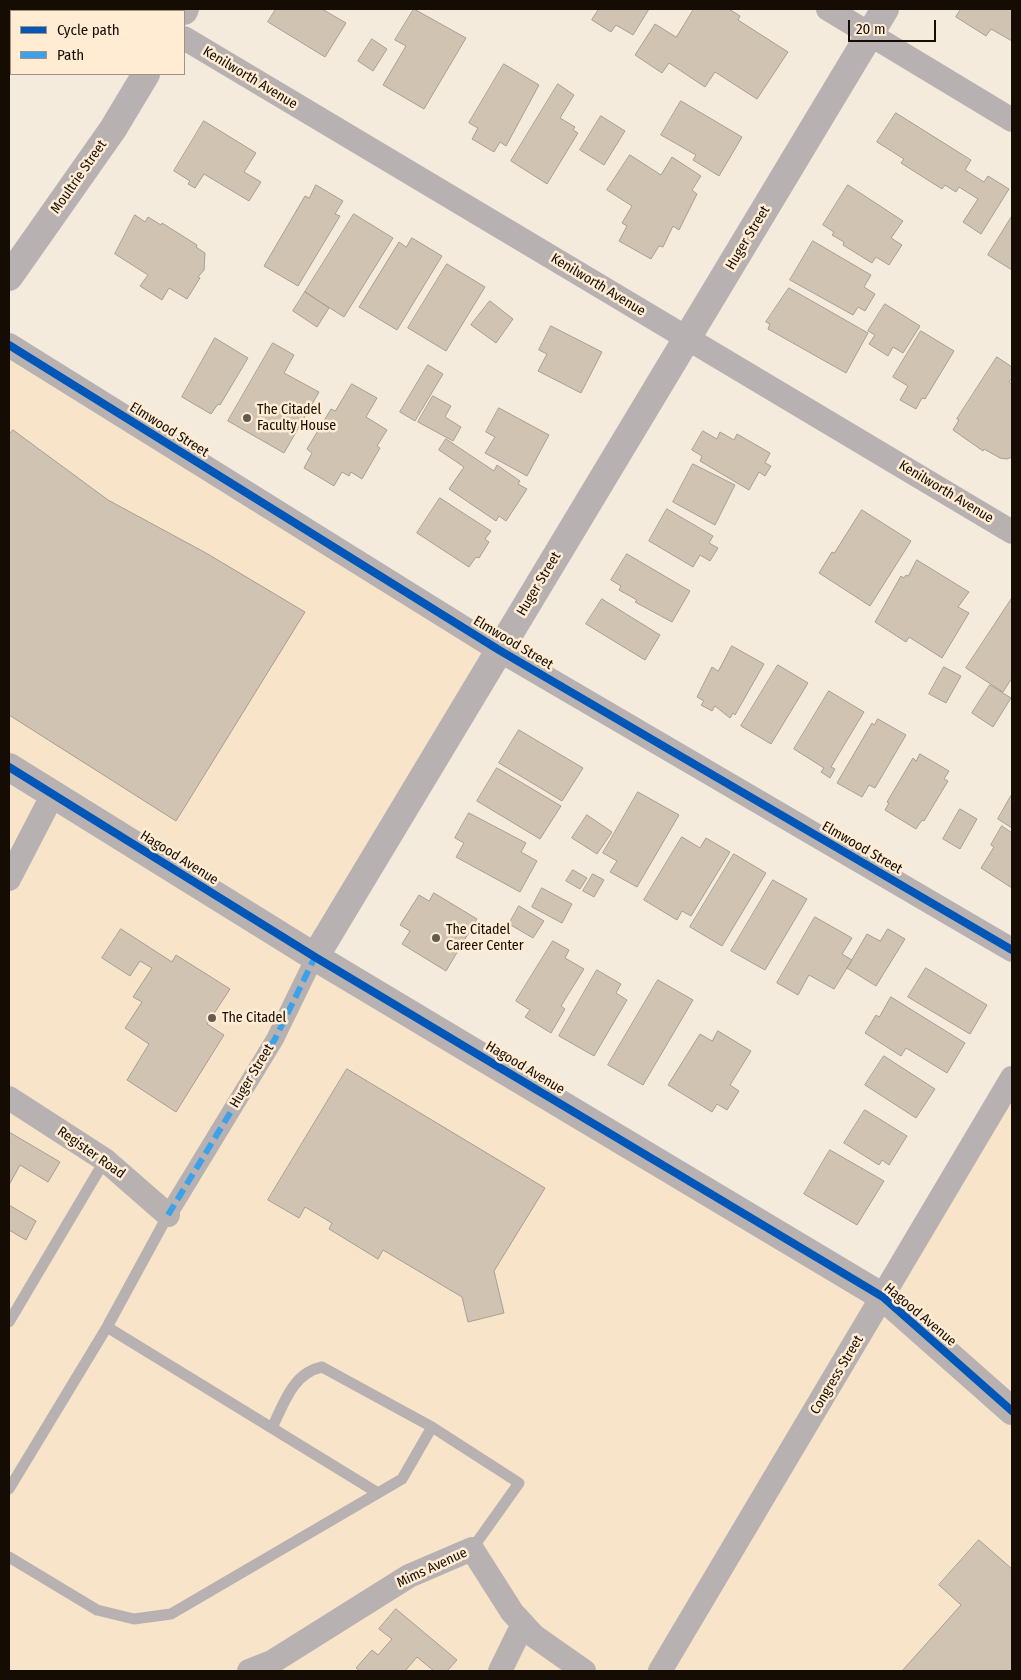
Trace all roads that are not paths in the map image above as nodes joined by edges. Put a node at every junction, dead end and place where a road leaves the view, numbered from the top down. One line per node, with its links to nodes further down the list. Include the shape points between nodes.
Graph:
1 (828, 9): 3 (street)
2 (885, 9): 3 (street, Huger Street)
3 (870, 34): 6 (street); 8 (street, Huger Street)
4 (185, 39): 8 (street, Kenilworth Avenue)
5 (145, 75): 7 (street, Moultrie Street, via 113,129)
6 (1012, 120)
7 (9, 277)
8 (688, 339): 10 (street, Kenilworth Avenue); 11 (street, Huger Street)
9 (9, 345): 11 (street, Elmwood Street)
10 (1012, 532)
11 (499, 650): 15 (street, Elmwood Street); 16 (street, Huger Street)
12 (9, 767): 13 (street, Hagood Avenue)
13 (53, 794): 14 (street); 16 (street, Hagood Avenue)
14 (9, 879)
15 (1012, 950)
16 (315, 957): 20 (street, Huger Street, via 275,1039); 21 (street, Hagood Avenue)
17 (1012, 1078): 21 (street, Congress Street)
18 (9, 1098): 19 (street, Register Road)
19 (105, 1160): 20 (street, Register Road); 22 (lane)
20 (168, 1215): 23 (lane)
21 (883, 1297): 24 (street, Hagood Avenue); 35 (street, Congress Street)
22 (9, 1322)
23 (107, 1327): 26 (lane); 27 (lane)
24 (1012, 1411)
25 (432, 1426): 26 (lane, via 322,1367 310,1370 294,1384); 28 (lane, via 402,1479); 29 (lane, via 519,1483)
26 (272, 1428): 28 (lane)
27 (9, 1489)
28 (378, 1493): 30 (lane, via 171,1614 134,1619 97,1610)
29 (472, 1548): 31 (street, Mims Avenue); 32 (street, Mims Avenue, via 409,1576 272,1662)
30 (9, 1557)
31 (523, 1624): 33 (street); 34 (street, Mims Avenue, via 548,1648)
32 (248, 1671)
33 (500, 1671)
34 (584, 1671)
35 (660, 1671)

